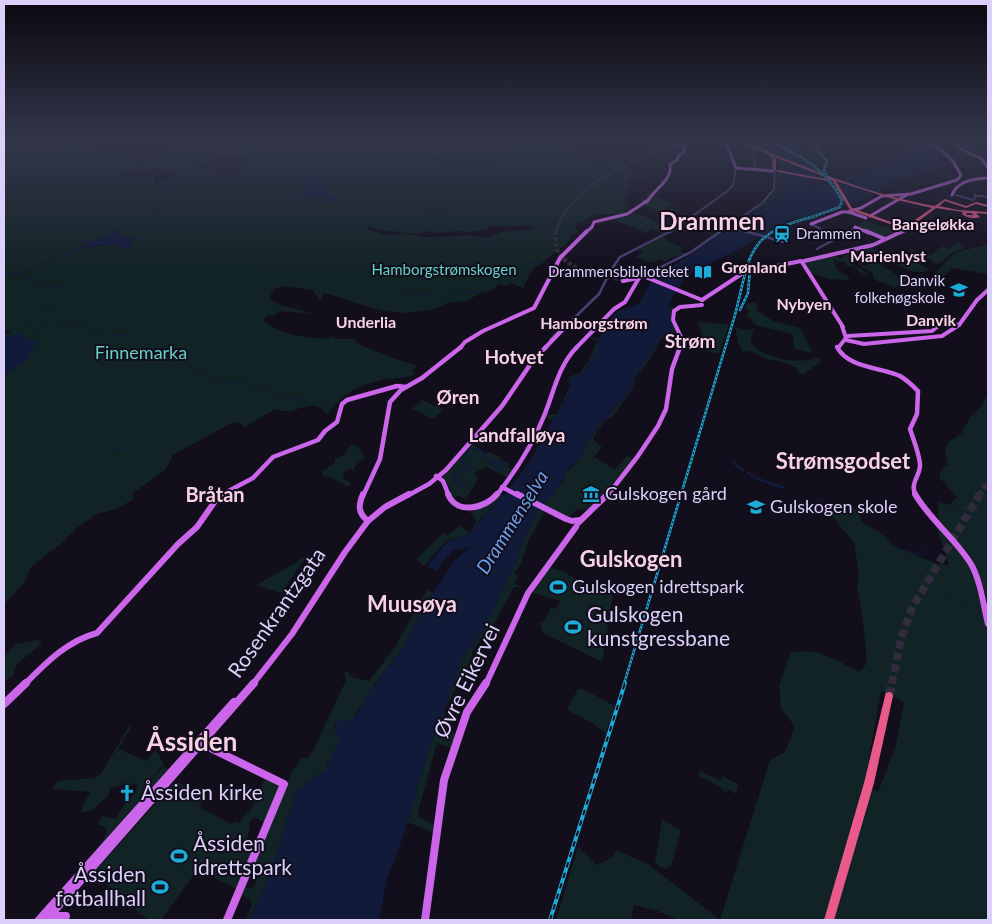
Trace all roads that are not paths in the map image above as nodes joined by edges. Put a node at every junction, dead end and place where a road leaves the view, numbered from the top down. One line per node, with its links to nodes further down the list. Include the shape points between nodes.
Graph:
1 (663, 184): 41 (main road, via 646,202 625,214 596,221 560,258 534,308 481,330 426,375)
2 (733, 184): 37 (street, Rosenkrantzgata, via 666,235 620,257 599,294)
3 (775, 184): 23 (street, via 771,195 759,206)
4 (833, 184): 17 (highway)
5 (853, 184): 16 (highway, via 924,205)
6 (857, 184): 16 (highway, via 932,206)
7 (946, 184): 9 (main road)
8 (958, 184): 10 (main road)
9 (911, 194): 13 (main road, via 886,195); 15 (main road)
10 (955, 195): 11 (street, via 973,200 976,198 974,195); 12 (main road)
11 (988, 197)
12 (948, 201): 16 (highway); 21 (highway); 25 (highway)
13 (876, 204): 15 (main road); 17 (main road)
14 (988, 206): 16 (highway, via 976,203)
15 (885, 207): 19 (main road)
16 (970, 209): 18 (highway); 18 (highway, via 962,214 979,218)
17 (849, 211): 19 (highway); 19 (main road); 20 (main road)
18 (988, 212)
19 (866, 217): 22 (highway); 24 (main road)
20 (811, 224): 26 (street)
21 (912, 224): 22 (highway); 25 (highway)
22 (898, 225): 25 (highway)
23 (728, 227): 28 (street); 33 (street, via 691,252)
24 (855, 227): 27 (main road); 29 (street)
25 (906, 229): 27 (main road); 30 (main road, via 873,244)
26 (823, 230)
27 (885, 239): 30 (main road)
28 (782, 242)
29 (817, 249)
30 (802, 261): 31 (main road); 39 (main road, via 841,325)
31 (753, 270)
32 (743, 274): 36 (main road)
33 (641, 276): 34 (main road); 36 (main road); 43 (main road, via 628,296 573,352 558,376 531,445)
34 (624, 281)
35 (988, 290): 38 (main road)
36 (701, 303): 45 (main road, Øvre Eikervei, via 680,307 672,314 682,339 671,371 668,403 650,440 587,516)
37 (572, 320): 40 (street, Rosenkrantzgata); 40 (main road, Rosenkrantzgata)
38 (959, 326): 39 (main road, via 942,324 932,331); 39 (main road, via 929,339 864,344)
39 (846, 340): 46 (main road, via 838,350 853,362 897,374 918,390 917,414 910,428 920,464 913,483 914,493 924,510 969,561 977,577)
40 (550, 341): 42 (main road, Rosenkrantzgata, via 507,400)
41 (406, 387): 44 (main road, via 390,402 380,459 359,504 360,513); 48 (main road, via 382,389 345,401 337,422 315,442 273,457 253,478 220,494 197,527 97,633 62,651)
42 (439, 479): 43 (main road, via 451,502 464,508 483,505); 44 (main road, Rosenkrantzgata); 44 (main road, Rosenkrantzgata, via 384,505)
43 (507, 488): 45 (main road)
44 (367, 520): 49 (main road, Rosenkrantzgata, via 280,645)
45 (573, 524): 54 (main road, Øvre Eikervei, via 528,593 487,682 467,712 454,746 444,780)
46 (988, 624)
47 (889, 696): 55 (highway, via 869,783)
48 (4, 704)
49 (201, 743): 51 (main road, Rosenkrantzgata); 52 (main road, Rosenkrantzgata); 53 (main road, via 284,783)
50 (66, 916): 52 (main road)
51 (39, 920)
52 (47, 920)
53 (227, 920)
54 (425, 920)
55 (828, 920)

